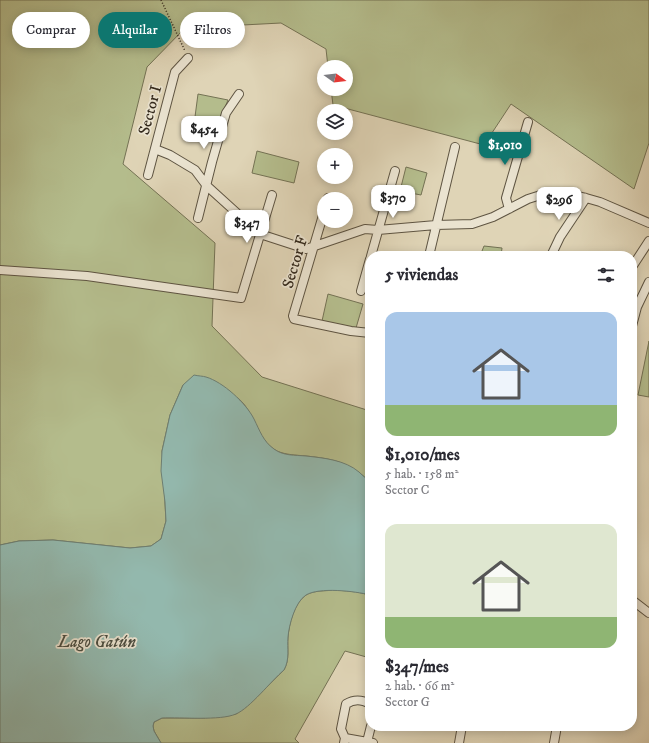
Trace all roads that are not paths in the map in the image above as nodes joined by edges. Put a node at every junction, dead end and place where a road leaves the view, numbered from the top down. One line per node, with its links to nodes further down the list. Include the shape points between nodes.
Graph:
1 (188, 58): 5 (street, Sector I, via 175,72)
2 (239, 94): 8 (street, via 226,113)
3 (528, 122): 11 (street, via 506,198)
4 (455, 147): 14 (street)
5 (155, 149): 7 (street, Sector I); 8 (street, via 195,170)
6 (395, 171): 16 (street)
7 (148, 175)
8 (207, 186): 12 (street); 17 (street)
9 (272, 195): 17 (street)
10 (586, 198): 11 (street, via 563,193 547,193); 13 (street); 22 (street)
11 (509, 209): 14 (street, via 472,224)
12 (198, 218)
13 (649, 223)
14 (436, 224): 16 (street); 21 (street)
15 (319, 228): 19 (street, Sector F)
16 (378, 230): 19 (street, via 365,229); 20 (street)
17 (260, 234): 19 (street, via 306,249); 24 (street, via 241,298 87,276)
18 (649, 241): 23 (street)
19 (314, 246): 29 (street, Sector F, via 294,319)
20 (372, 251)
21 (429, 251)
22 (553, 251)
23 (637, 259)
24 (0, 270)
25 (365, 276): 27 (street)
26 (649, 282): 28 (street)
27 (361, 291)
28 (637, 307)
29 (365, 332)
30 (637, 603): 31 (street)
31 (648, 610)
32 (365, 702): 36 (street, via 353,700 346,704 341,729)
33 (371, 731): 37 (street)
34 (461, 731): 38 (street)
35 (556, 731): 39 (street)
36 (345, 740): 37 (street)
37 (370, 742)
38 (458, 743)
39 (554, 743)

